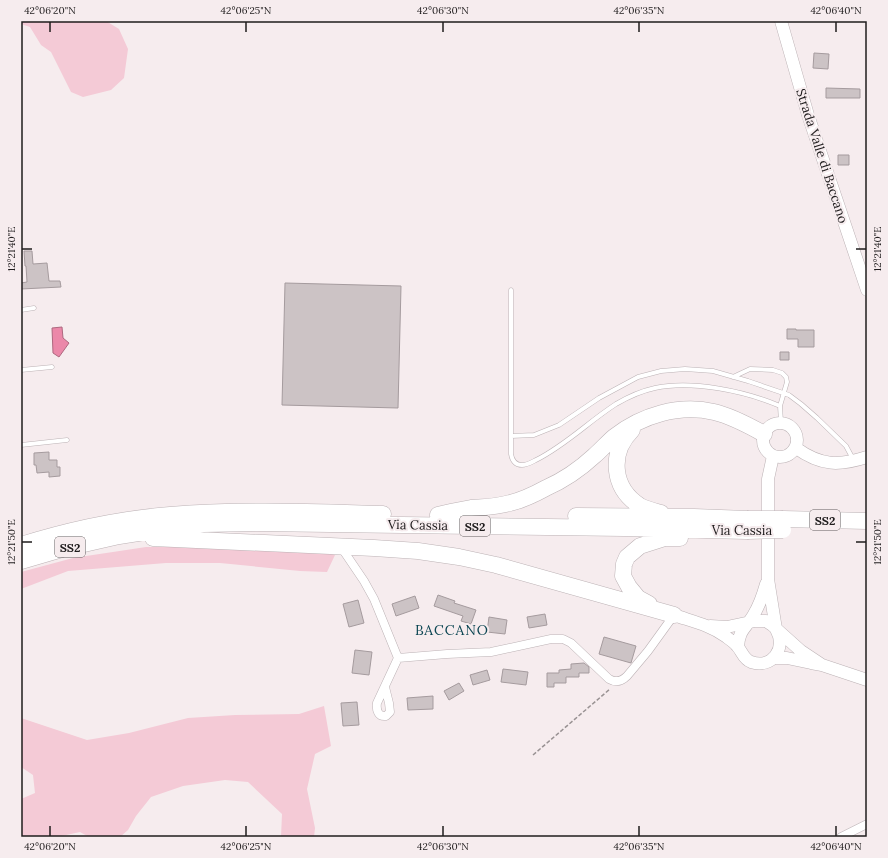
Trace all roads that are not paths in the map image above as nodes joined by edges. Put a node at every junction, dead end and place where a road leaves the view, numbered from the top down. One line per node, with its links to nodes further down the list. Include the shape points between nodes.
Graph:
1 (781, 21): 3 (main road, Strada Valle di Baccano, via 808,115)
2 (510, 290): 14 (lane)
3 (867, 290)
4 (34, 308): 5 (lane)
5 (21, 310)
6 (52, 367): 7 (lane)
7 (21, 370)
8 (733, 377): 9 (lane); 9 (lane, via 750,370 777,370 784,374 787,380); 14 (lane, via 713,372 685,370 661,371 638,376 559,425 534,435)
9 (783, 393): 10 (lane); 20 (lane, via 794,398 834,434 848,449)
10 (780, 406): 12 (lane); 14 (lane, via 717,388 667,386 645,390 624,400 555,449 526,464 518,465 514,462)
11 (641, 421): 13 (highway, via 675,410 706,411 734,419); 21 (highway, via 614,438 569,475 534,495 501,505 463,509); 22 (highway, via 625,438 619,450 616,468 620,483 632,500 645,508 666,514)
12 (782, 422): 13 (main road, via 772,424); 17 (main road, via 796,431)
13 (764, 434): 18 (main road, via 764,446)
14 (510, 436)
15 (66, 440): 16 (lane)
16 (21, 445)
17 (796, 448): 18 (main road, via 787,456); 20 (main road, via 824,462 835,464)
18 (773, 456): 33 (main road, via 768,479)
19 (867, 457): 20 (main road)
20 (854, 461)
21 (438, 515): 22 (highway, Via Cassia / SS2); 28 (highway, Via Cassia / SS2, via 259,511 169,515 101,525)
22 (694, 517): 24 (highway, Via Cassia / SS2)
23 (867, 521): 25 (highway, Via Cassia / SS2)
24 (747, 525): 25 (highway, Via Cassia / SS2, bridge); 27 (highway, Via Cassia / SS2, via 608,528 258,523 190,526); 34 (highway, via 733,535 665,538 640,546 627,557 623,576 629,587 638,598)
25 (783, 525): 26 (highway, Via Cassia / SS2)
26 (867, 532)
27 (119, 536): 29 (highway); 31 (highway, Via Cassia / SS2, via 62,548)
28 (21, 545)
29 (340, 546): 30 (highway); 32 (street)
30 (360, 547): 32 (street); 34 (highway, via 418,551 472,559)
31 (21, 561)
32 (351, 563): 40 (street, via 374,599)
33 (768, 578): 36 (main road, via 763,597); 38 (main road)
34 (659, 610): 35 (highway)
35 (674, 615): 37 (main road); 40 (street, via 632,671 619,681 609,679 571,643 560,639 491,652)
36 (749, 623): 37 (main road); 38 (main road, via 760,620); 39 (main road, via 740,634)
37 (706, 626): 39 (main road, via 725,636)
38 (776, 629): 41 (main road, via 780,636 780,644); 42 (main road, via 801,651)
39 (738, 647): 41 (main road, via 743,656 751,662 763,662)
40 (398, 658): 44 (street)
41 (773, 658): 42 (main road)
42 (822, 664): 43 (main road)
43 (867, 680)
44 (385, 687)
45 (867, 824): 46 (street)
46 (841, 837)

